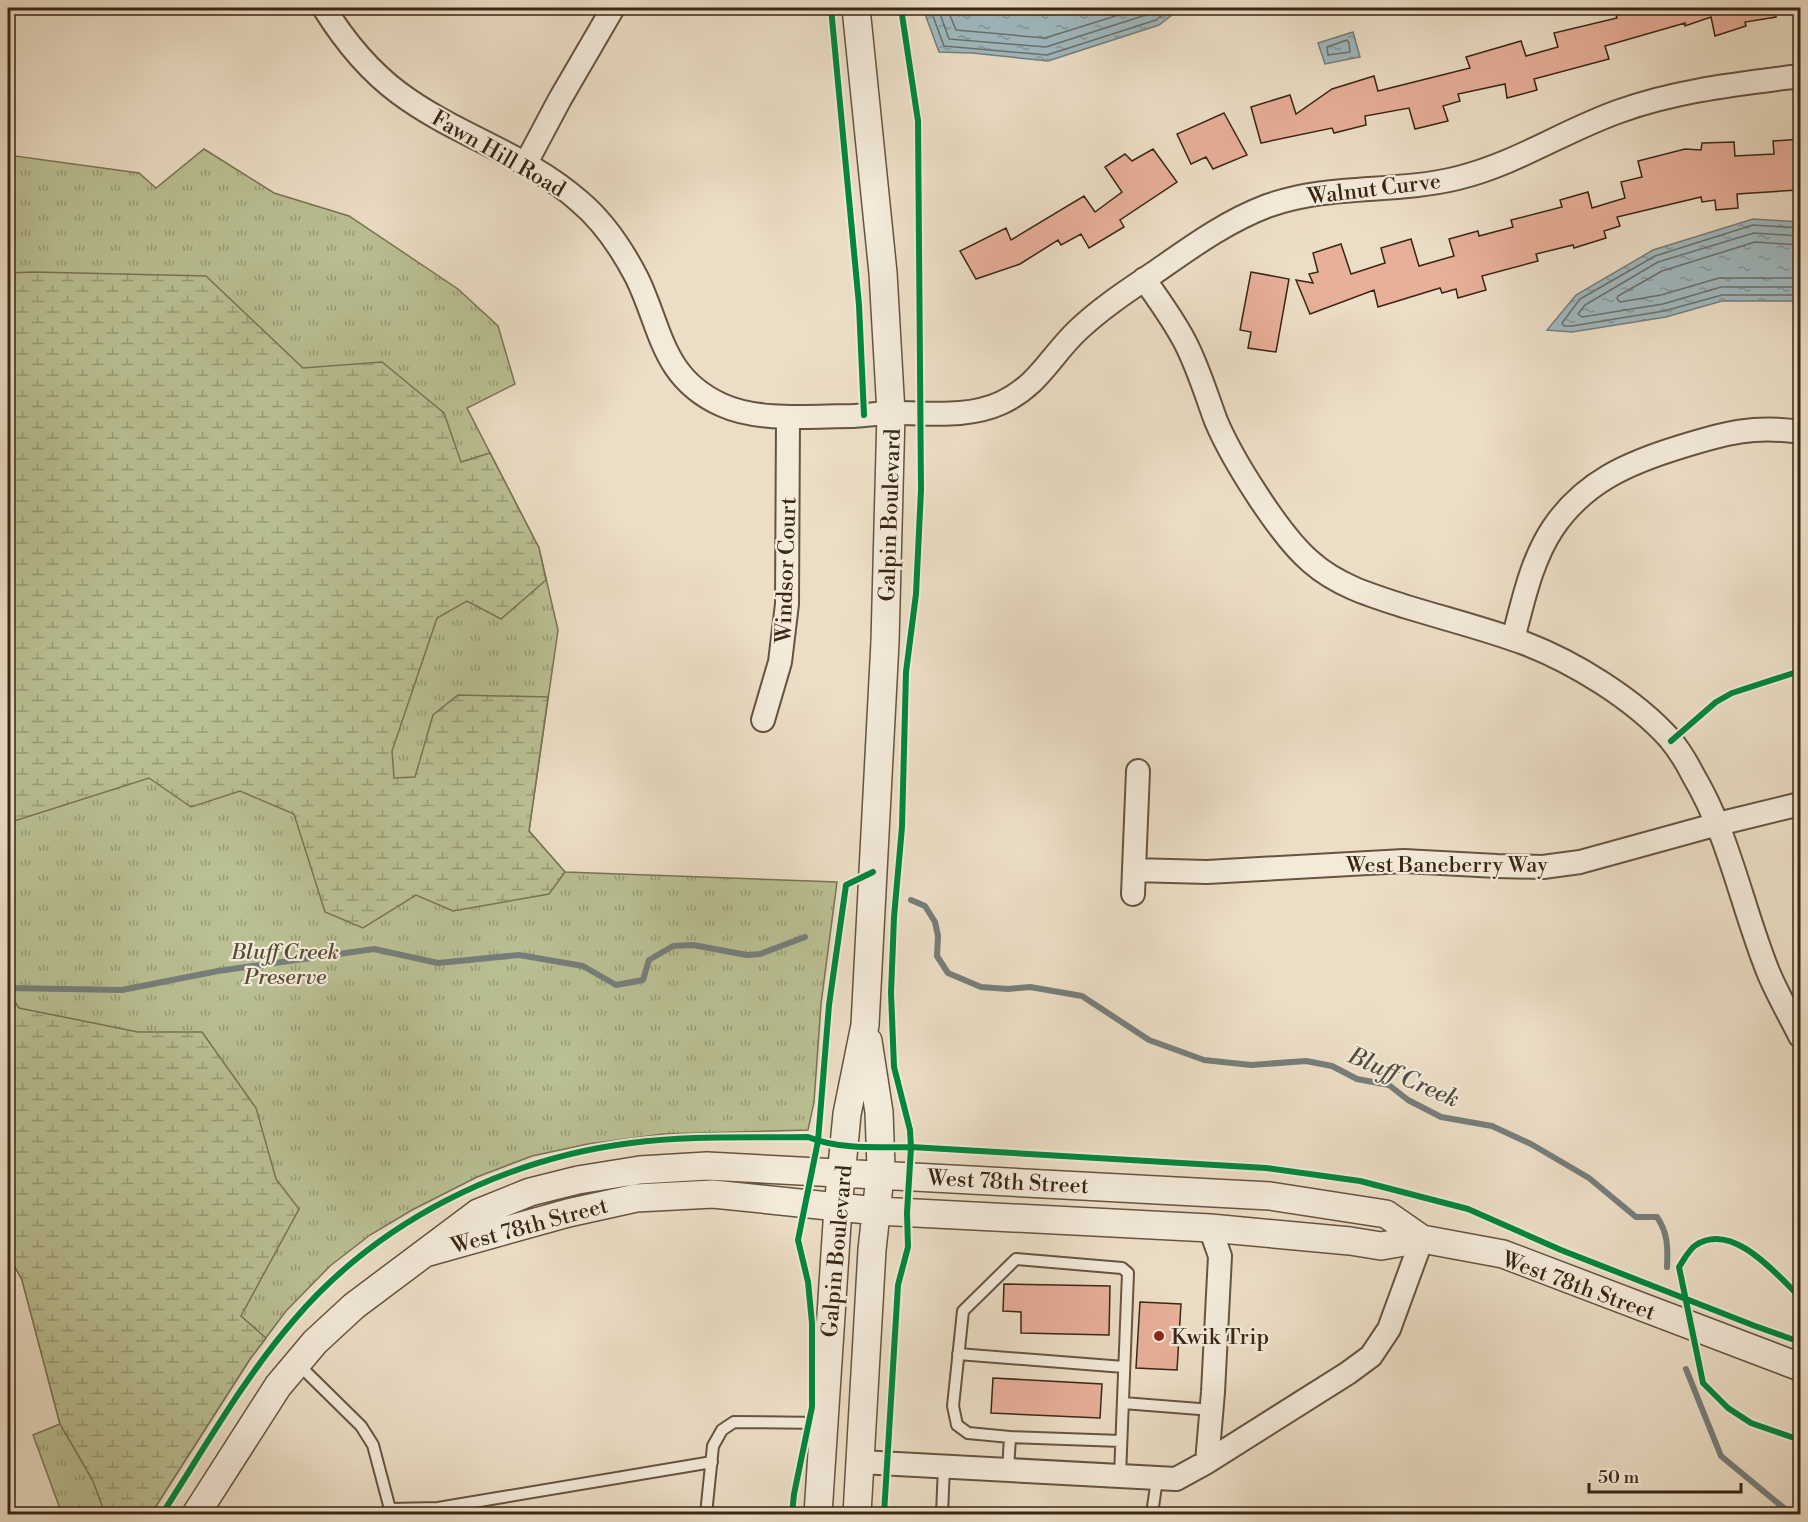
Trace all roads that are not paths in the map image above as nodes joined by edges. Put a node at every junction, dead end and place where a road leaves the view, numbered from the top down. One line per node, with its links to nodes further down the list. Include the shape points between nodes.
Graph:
1 (324, 8): 5 (street, Fawn Hill Road, via 352,49 399,93)
2 (613, 8): 5 (street)
3 (856, 8): 7 (street, Galpin Boulevard, via 883,273)
4 (1800, 76): 6 (street, Walnut Curve, via 1687,91 1648,101 1518,158 1454,179 1412,186 1342,189 1266,207 1232,221)
5 (526, 163): 8 (street, Fawn Hill Road, via 584,205 606,231 638,280 665,350 683,376 721,405 742,412)
6 (1144, 279): 7 (street, Walnut Curve, via 1074,334 1025,389 999,404 946,414); 10 (street, via 1186,343 1232,453 1282,530 1310,562 1370,595)
7 (891, 413): 8 (street, Fawn Hill Road); 17 (street, Galpin Boulevard, via 885,642)
8 (788, 417): 11 (street, Windsor Court, via 786,622 780,662)
9 (1800, 432): 10 (street, via 1747,429 1719,435 1636,461 1601,480 1575,502 1553,529 1534,563)
10 (1513, 639): 14 (street, via 1582,671 1641,711 1671,741 1705,794)
11 (763, 720)
12 (1138, 771): 15 (street)
13 (1800, 804): 14 (street, West Baneberry Way)
14 (1718, 824): 15 (street, West Baneberry Way, via 1580,862 1543,867 1404,861 1207,872); 18 (street, via 1769,974)
15 (1134, 870): 16 (street)
16 (1133, 894)
17 (865, 1024): 19 (street, Galpin Boulevard, via 847,1114); 20 (street, Galpin Boulevard, via 879,1112)
18 (1800, 1036)
19 (842, 1172): 20 (street, West 78th Street); 21 (street, Galpin Boulevard); 25 (street, West 78th Street, via 707,1166 640,1170 578,1180 530,1192 478,1213)
20 (880, 1174): 22 (street, Galpin Boulevard); 24 (street, West 78th Street, via 1273,1197 1386,1214)
21 (838, 1208): 22 (street, West 78th Street); 25 (street, West 78th Street, via 713,1194 636,1198); 32 (street, Galpin Boulevard)
22 (877, 1211): 23 (street, West 78th Street); 36 (street, Galpin Boulevard)
23 (1210, 1228): 24 (street, West 78th Street, via 1381,1246); 31 (street, via 1220,1256)
24 (1422, 1239): 29 (street, West 78th Street, via 1503,1254); 37 (street, via 1389,1329 1371,1356)
25 (425, 1253): 27 (street, West 78th Street, via 354,1306)
26 (958, 1354): 28 (lane); 28 (lane, via 963,1311 1016,1260 1028,1260 1122,1268 1128,1273); 33 (lane, via 953,1406 957,1425 968,1433)
27 (297, 1363): 42 (lane, via 361,1426 373,1445); 43 (street, West 78th Street, via 278,1386)
28 (1124, 1367): 30 (lane)
29 (1800, 1367)
30 (1123, 1403): 31 (lane); 34 (lane)
31 (1212, 1410): 37 (street)
32 (823, 1423): 35 (lane, via 734,1422 722,1430 713,1446); 45 (street, Galpin Boulevard)
33 (1010, 1437): 34 (lane); 39 (lane)
34 (1121, 1442): 40 (lane)
35 (712, 1462): 42 (lane, via 438,1508); 44 (lane)
36 (860, 1462): 38 (street); 46 (street, Galpin Boulevard)
37 (1207, 1462): 41 (street, via 1176,1479)
38 (944, 1466): 39 (street); 47 (lane)
39 (1008, 1470): 40 (street)
40 (1120, 1476): 41 (street)
41 (1157, 1479): 48 (lane)
42 (387, 1512)
43 (196, 1515)
44 (706, 1515)
45 (818, 1515)
46 (857, 1515)
47 (942, 1515)
48 (1152, 1515)

